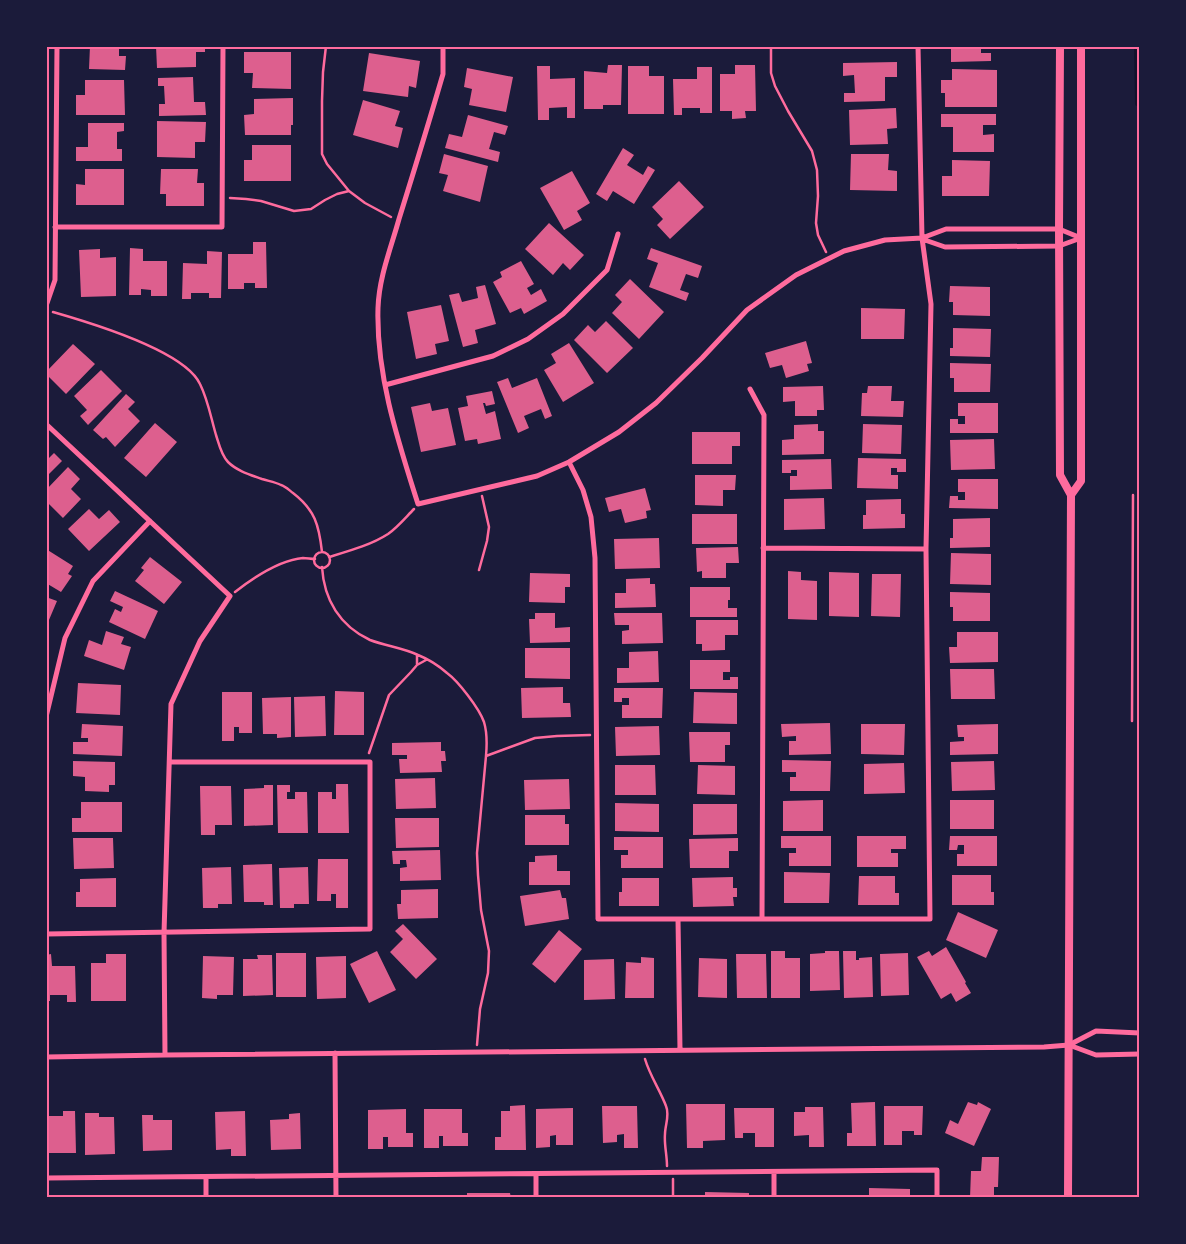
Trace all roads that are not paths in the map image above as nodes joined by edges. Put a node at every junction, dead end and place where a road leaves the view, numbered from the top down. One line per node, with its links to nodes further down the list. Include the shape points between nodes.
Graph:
1 (57, 46): 7 (street)
2 (223, 46): 7 (street, via 222,227)
3 (443, 46): 14 (street, via 443,74 384,269 378,306 378,340)
4 (918, 46): 10 (street)
5 (1060, 46): 8 (main road)
6 (1081, 46): 11 (main road)
7 (55, 227): 13 (street, via 55,280)
8 (1059, 229): 10 (street, via 946,229); 11 (street); 12 (main road)
9 (618, 234): 14 (street, via 607,270 563,314 528,339 492,356)
10 (922, 238): 12 (street, via 945,247); 17 (street, via 885,240 844,251 796,275 747,310 656,403 619,432); 22 (street, via 931,304)
11 (1081, 238): 12 (street); 18 (main road, via 1080,481)
12 (1059, 246): 18 (main road, via 1060,475)
13 (46, 306)
14 (385, 385): 17 (street, via 418,504 537,476)
15 (750, 389): 21 (street, via 764,415)
16 (46, 424): 20 (street)
17 (569, 462): 26 (street, via 583,490 591,517 595,558 598,919)
18 (1071, 495): 31 (main road)
19 (1133, 495): 24 (lane)
20 (150, 521): 23 (street, via 93,581 66,638); 25 (street, via 230,596 200,641 171,704)
21 (763, 548): 22 (street); 27 (street)
22 (926, 548): 27 (street, via 930,919)
23 (46, 717)
24 (1132, 721)
25 (170, 762): 28 (street); 28 (street, via 370,762 370,929)
26 (678, 919): 27 (street); 32 (street)
27 (762, 919)
28 (164, 933): 29 (street); 35 (street)
29 (46, 934)
30 (1140, 1033): 31 (street, via 1096,1031)
31 (1069, 1045): 32 (street); 34 (street, via 1096,1055); 47 (main road)
32 (680, 1050): 33 (street)
33 (335, 1053): 35 (street); 39 (street)
34 (1140, 1054)
35 (165, 1055): 36 (street)
36 (46, 1057)
37 (774, 1172): 38 (street); 45 (street); 46 (street, via 937,1170)
38 (536, 1174): 39 (street); 44 (street)
39 (336, 1176): 40 (street); 43 (street)
40 (206, 1177): 41 (street); 42 (street)
41 (46, 1178)
42 (206, 1198)
43 (336, 1198)
44 (536, 1198)
45 (774, 1198)
46 (937, 1198)
47 (1068, 1198)

